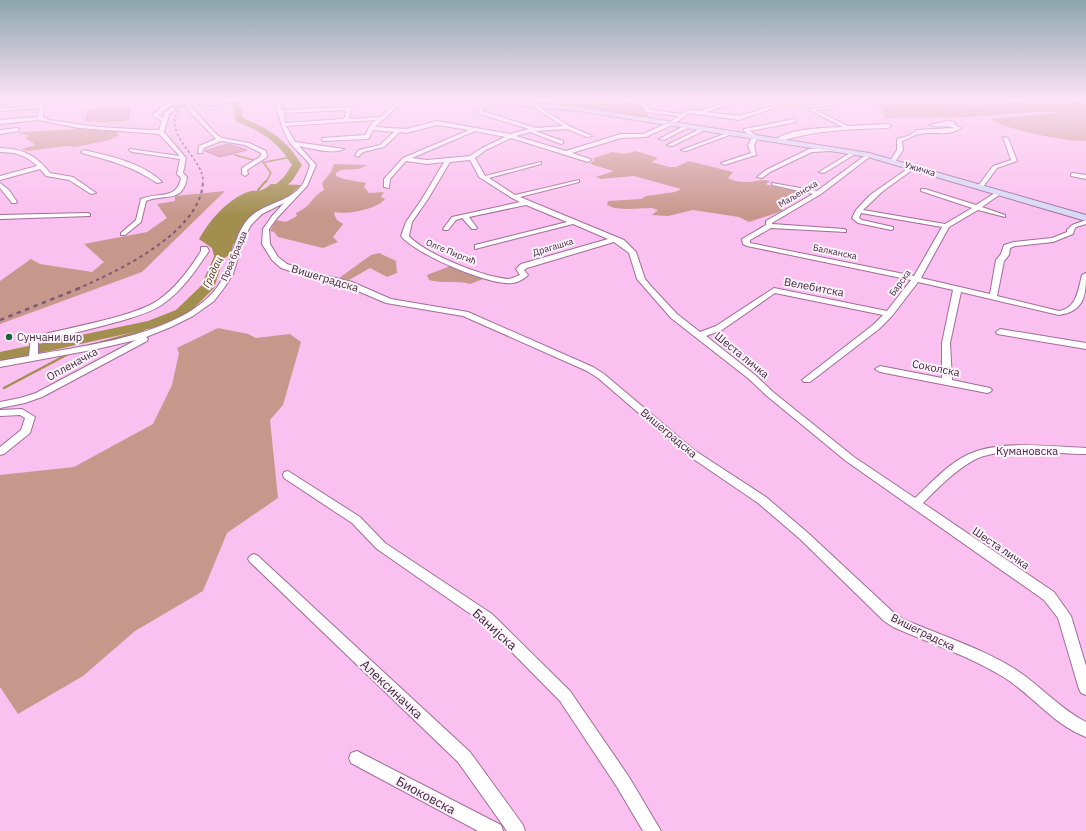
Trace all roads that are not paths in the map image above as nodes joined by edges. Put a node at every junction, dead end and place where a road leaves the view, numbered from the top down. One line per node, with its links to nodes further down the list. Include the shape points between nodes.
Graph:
1 (756, 137): 46 (street, via 751,146 753,154)
2 (163, 138): 37 (street, via 177,148)
3 (290, 138): 21 (street, Прва бразда)
4 (365, 138): 18 (street)
5 (391, 138): 35 (street, via 382,146 361,151)
6 (454, 138): 39 (street)
7 (507, 138): 38 (street)
8 (516, 138): 31 (street)
9 (551, 138): 20 (street)
10 (614, 138): 31 (street)
11 (684, 138): 22 (street)
12 (719, 138): 26 (street)
13 (762, 138): 19 (main road, Ужичка)
14 (782, 138): 19 (street)
15 (907, 138): 43 (street, via 899,140 900,150)
16 (1005, 138): 60 (street, via 1014,161 995,167)
17 (220, 139): 30 (street, via 201,148); 50 (street, via 247,144 264,152 264,157 244,169)
18 (324, 139): 23 (street)
19 (778, 140): 28 (main road, Ужичка)
20 (561, 142)
21 (293, 143): 23 (street); 66 (street, Прва бразда, via 312,165 312,170)
22 (670, 145)
23 (321, 148): 24 (street)
24 (341, 148)
25 (132, 150): 33 (street)
26 (684, 150)
27 (0, 151): 47 (street, via 17,151 30,156)
28 (842, 151): 32 (main road, Ужичка); 52 (street, via 811,150)
29 (84, 152): 44 (street)
30 (200, 152)
31 (567, 153): 42 (street)
32 (854, 153): 34 (main road, Ужичка); 49 (street)
33 (151, 154): 36 (street); 37 (street)
34 (869, 155): 43 (main road, Ужичка); 65 (street, Маљенска)
35 (358, 156)
36 (136, 158)
37 (183, 158): 85 (street, via 180,174 184,177 184,183 178,193 143,200 139,221)
38 (472, 158): 41 (street); 55 (street, Шеста личка)
39 (405, 159): 41 (street, via 424,162); 61 (street, via 387,179)
40 (129, 160): 44 (street)
41 (448, 160): 92 (street, Олге Пиргић, via 409,222 406,238 417,248 452,264)
42 (588, 160)
43 (893, 161): 48 (main road, Ужичка)
44 (121, 162): 57 (street, via 142,170)
45 (539, 163): 55 (street)
46 (724, 163)
47 (42, 166): 54 (street); 64 (street, via 48,176 71,178)
48 (913, 167): 60 (main road, Ужичка); 71 (street)
49 (822, 172)
50 (245, 174)
51 (1073, 175): 53 (street)
52 (760, 177)
53 (1086, 177)
54 (0, 178)
55 (484, 178): 67 (street, Шеста личка)
56 (577, 181): 67 (street)
57 (159, 182)
58 (774, 184): 65 (street)
59 (0, 185): 68 (street, via 8,191)
60 (981, 186): 63 (main road, Ужичка)
61 (387, 187)
62 (923, 190): 70 (street)
63 (1000, 192): 70 (street); 76 (main road, Ужичка)
64 (93, 193)
65 (819, 193): 79 (street, Маљенска, via 768,222)
66 (296, 194): 97 (street, Прва бразда, via 251,220 240,240 230,270 208,303 180,320); 116 (street, Вишеградска, via 266,229 266,244 284,266 349,284 389,301 465,314 590,369 690,452 762,500 889,617 1009,673 1070,722)
67 (514, 197): 69 (street, Шеста личка)
68 (14, 202)
69 (525, 203): 75 (street); 77 (street, Шеста личка)
70 (977, 208): 73 (street); 80 (street)
71 (858, 211): 80 (street); 82 (street, via 856,221)
72 (88, 215): 74 (street)
73 (1003, 216)
74 (0, 217)
75 (465, 217): 81 (street); 83 (street, via 452,219)
76 (1086, 218)
77 (574, 222): 86 (street, Шеста личка); 88 (street)
78 (1086, 222): 94 (street, via 1074,226 1070,230 1071,233 1063,237 1007,247 1005,255 1000,260)
79 (770, 226): 84 (street); 87 (street, Маљенска, via 746,239)
80 (946, 226): 91 (street, Барска)
81 (474, 228)
82 (891, 228)
83 (446, 229)
84 (844, 231)
85 (123, 234)
86 (615, 239): 92 (street, Драгашка, via 524,266 520,269 524,275); 98 (street, Шеста личка, via 632,252 641,278 650,291 674,316)
87 (749, 245): 91 (street, Балканска)
88 (478, 247)
89 (204, 249): 102 (street, via 197,264 177,289 160,303 136,314 34,339)
90 (1086, 275): 94 (street, Балканска, via 1075,308 1069,312 1048,312)
91 (916, 279): 93 (street, Балканска); 95 (street, Барска)
92 (510, 282)
93 (957, 290): 94 (street, Балканска); 106 (street, via 946,343)
94 (993, 298)
95 (889, 314): 98 (street, Велебитска, via 774,290 719,328); 105 (street, Барска)
96 (1000, 332): 100 (street)
97 (151, 333): 99 (street, Прва бразда); 101 (street, Опленачка)
98 (699, 336): 113 (street, Шеста личка, via 850,459)
99 (118, 342): 101 (street); 102 (street, Прва бразда, via 82,350)
100 (1086, 346)
101 (126, 349): 108 (street, Опленачка, via 39,395)
102 (33, 355): 103 (street, Прва бразда)
103 (0, 364)
104 (880, 369): 106 (street, Соколска)
105 (807, 380)
106 (947, 382): 107 (street, Соколска)
107 (988, 390)
108 (0, 405)
109 (0, 413): 111 (street, via 22,412 30,417 26,431)
110 (1086, 451): 113 (street, Кумановска, via 994,450 979,454 943,478)
111 (0, 452)
112 (288, 475): 120 (street, Банијска, via 356,520 381,546 487,618 565,696)
113 (915, 504): 115 (street, Шеста личка, via 1049,596 1058,605 1064,616)
114 (254, 559): 119 (street, Алексиначка, via 464,757)
115 (1086, 688)
116 (1086, 730)
117 (357, 758): 118 (street, Биоковска)
118 (496, 831)
119 (516, 831)
120 (653, 831)

